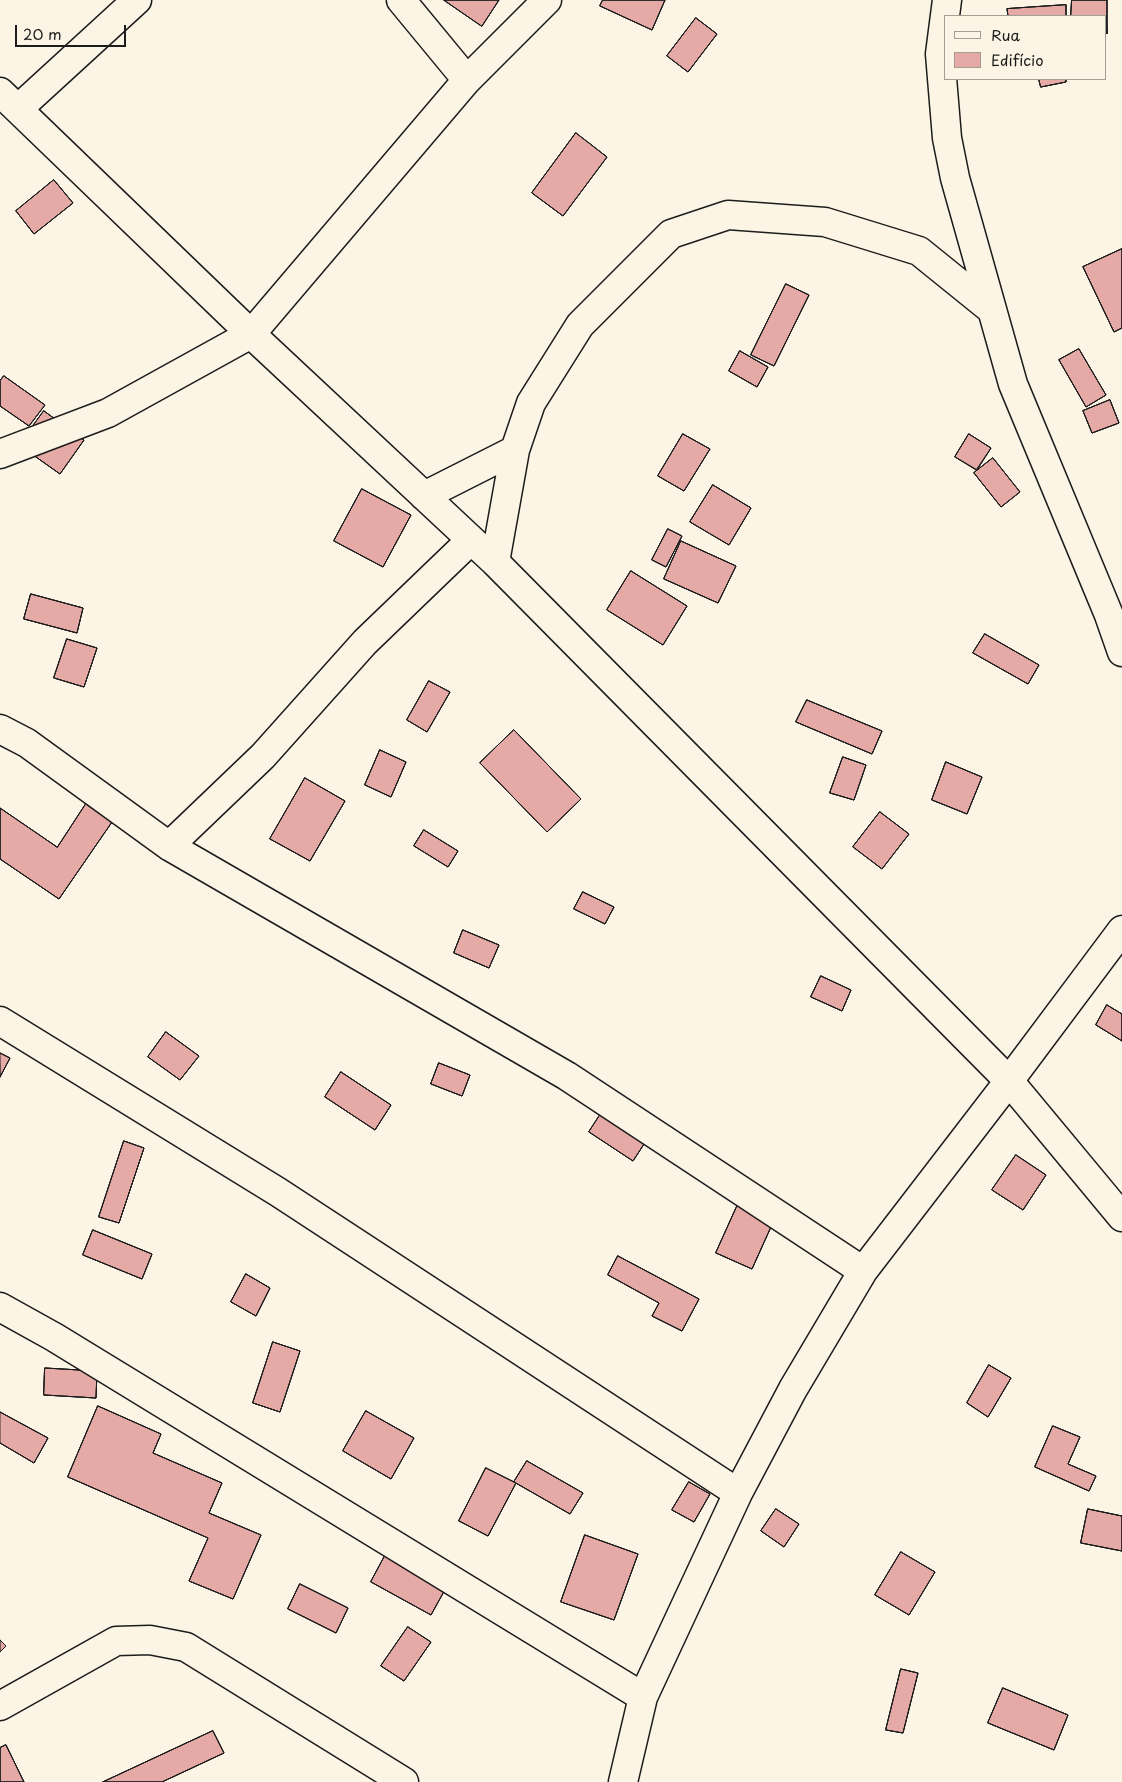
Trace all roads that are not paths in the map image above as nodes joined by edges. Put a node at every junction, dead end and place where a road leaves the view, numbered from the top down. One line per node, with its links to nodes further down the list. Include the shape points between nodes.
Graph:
1 (138, 0): 8 (street)
2 (401, 0): 7 (street)
3 (547, 0): 7 (street)
4 (947, 0): 5 (street)
5 (945, 15)
6 (944, 23): 9 (street, via 940,54 947,138)
7 (467, 80): 10 (street)
8 (9, 100): 10 (street)
9 (992, 310): 11 (street, via 919,251 825,222 728,214 671,234 580,325 530,403); 16 (street, via 1013,384)
10 (251, 334): 12 (street, via 108,413); 13 (street)
11 (515, 450): 13 (street); 15 (street)
12 (0, 454)
13 (424, 496): 14 (street)
14 (471, 540): 15 (street); 18 (street, via 366,642 263,756)
15 (495, 562): 21 (street)
16 (1122, 652)
17 (0, 729): 18 (street, via 27,743)
18 (169, 846): 23 (street, via 567,1076)
19 (1122, 930): 21 (street)
20 (0, 1021): 25 (street, via 278,1192)
21 (1009, 1081): 22 (street); 23 (street)
22 (1122, 1217)
23 (863, 1271): 25 (street, via 793,1389)
24 (0, 1307): 26 (street, via 63,1342)
25 (738, 1493): 26 (street)
26 (642, 1697): 29 (street)
27 (0, 1706): 28 (street, via 116,1641 150,1640 186,1647)
28 (404, 1782)
29 (623, 1782)

